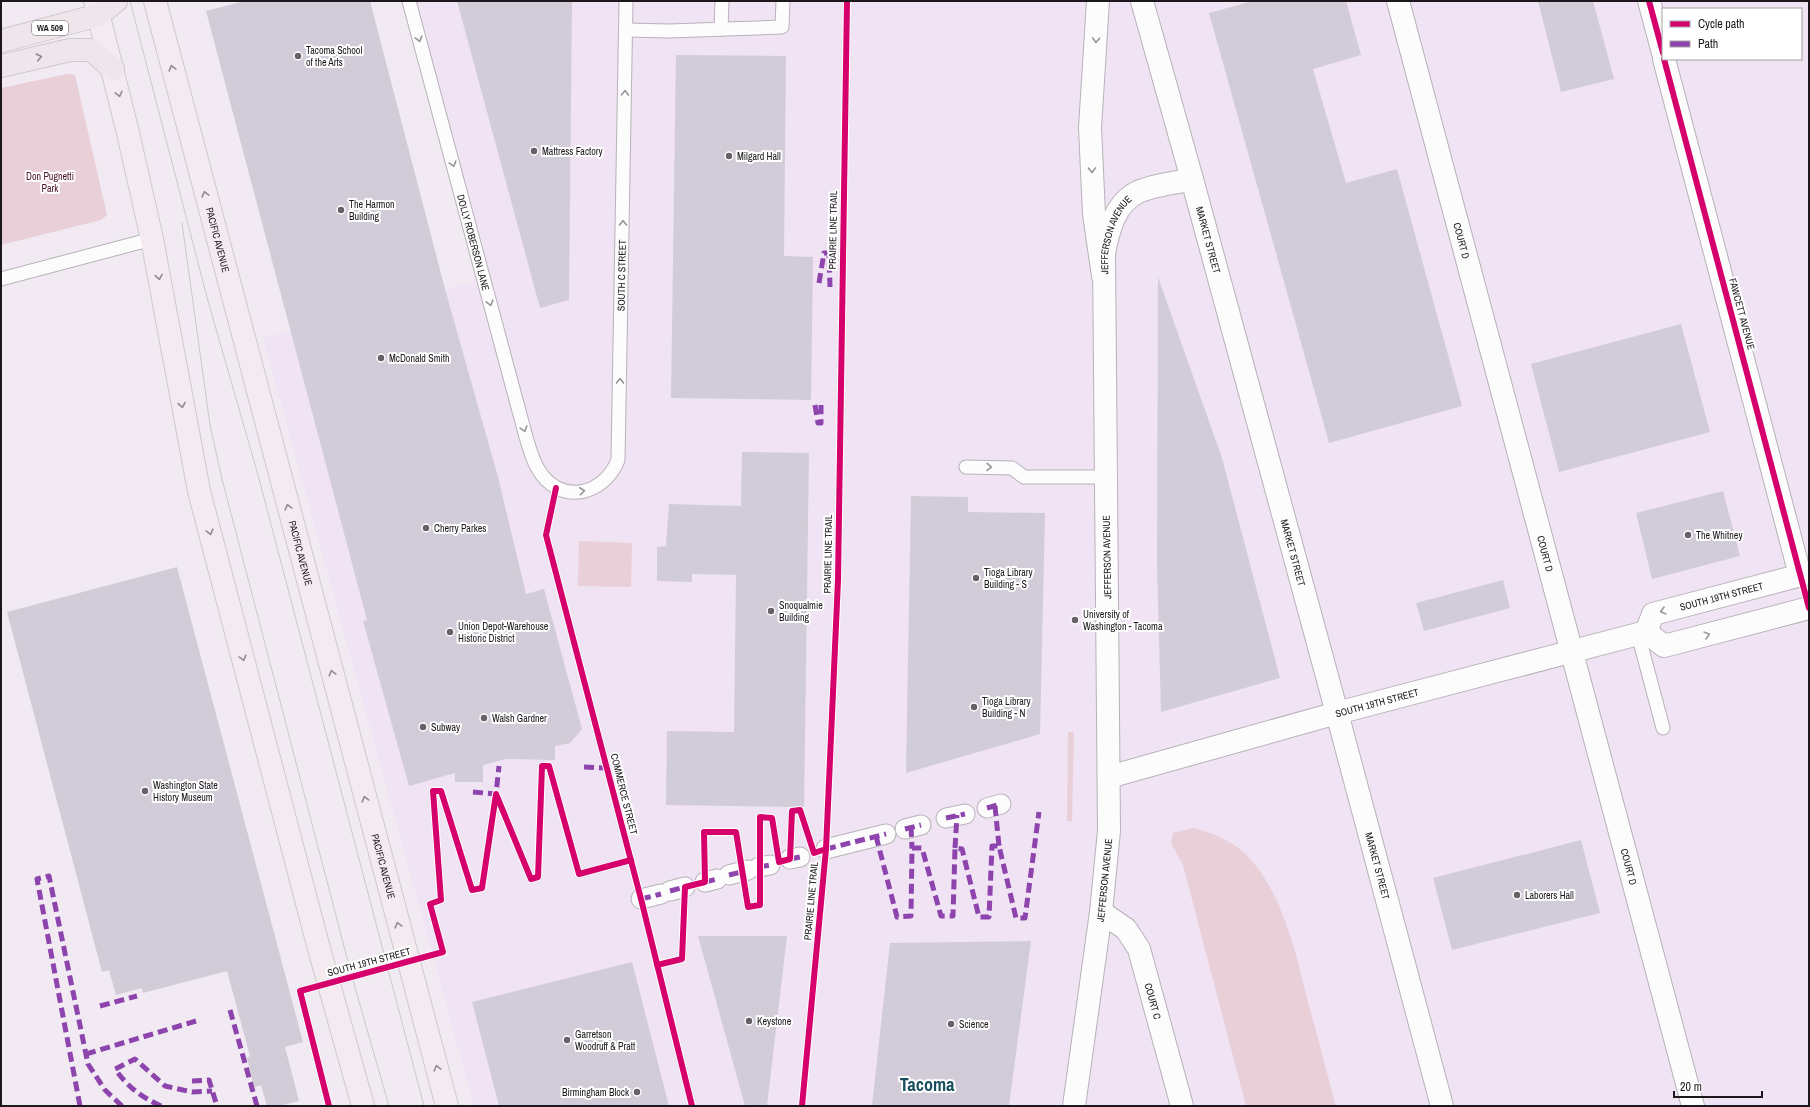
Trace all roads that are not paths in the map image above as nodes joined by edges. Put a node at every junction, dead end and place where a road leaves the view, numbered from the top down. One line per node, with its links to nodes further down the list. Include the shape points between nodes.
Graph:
1 (116, 1): 11 (highway)
2 (155, 1): 43 (main road, PACIFIC AVENUE, one-way to 2)
3 (409, 1): 25 (lane, DOLLY ROBERSON LANE, one-way to 25, via 519,411 536,466)
4 (626, 1): 13 (lane, SOUTH C STREET)
5 (722, 1): 12 (lane)
6 (783, 1): 12 (lane, via 782,27)
7 (1098, 1): 21 (street, one-way to 21, via 1090,128 1094,214)
8 (1142, 1): 19 (street, MARKET STREET)
9 (1398, 1): 29 (street, COURT D)
10 (1649, 1): 15 (street)
11 (97, 8): 14 (highway, WA 509); 18 (main road)
12 (721, 29): 13 (lane)
13 (626, 30): 25 (lane, SOUTH C STREET, one-way to 13, via 556,488 579,492 591,490 602,484 613,472 618,460)
14 (1, 41)
15 (1662, 49)
16 (1664, 60): 26 (street, FAWCETT AVENUE)
17 (1, 66): 18 (highway, one-way to 18, via 70,50 92,50)
18 (112, 69): 20 (main road, one-way to 20)
19 (1192, 179): 21 (street, JEFFERSON AVENUE, via 1138,192 1124,204 1111,224); 30 (street, MARKET STREET)
20 (152, 239): 22 (lane); 42 (main road, one-way to 42, via 199,491)
21 (1103, 276): 24 (street, JEFFERSON AVENUE)
22 (1, 279)
23 (966, 467): 24 (lane, one-way to 24, via 1012,468 1024,477)
24 (1106, 477): 32 (street, JEFFERSON AVENUE)
25 (546, 480)
26 (1804, 574): 28 (street, SOUTH 19TH STREET, one-way to 28, via 1653,614)
27 (1809, 608): 28 (street, one-way to 27, via 1664,646)
28 (1642, 633): 29 (street, SOUTH 19TH STREET); 31 (lane)
29 (1571, 652): 30 (street, SOUTH 19TH STREET); 47 (street, COURT D)
30 (1336, 713): 32 (street, SOUTH 19TH STREET); 46 (street, MARKET STREET)
31 (1663, 728)
32 (1109, 777): 41 (street, JEFFERSON AVENUE, via 1109,831)
33 (965, 814): 34 (street)
34 (946, 818)
35 (886, 834): 36 (street)
36 (808, 854)
37 (759, 867): 38 (street)
38 (717, 879)
39 (672, 891): 40 (street)
40 (641, 899)
41 (1101, 912): 44 (street, JEFFERSON AVENUE); 45 (street, COURT C, via 1126,929 1139,949)
42 (363, 1106)
43 (447, 1106)
44 (1074, 1106)
45 (1182, 1106)
46 (1442, 1106)
47 (1692, 1106)

